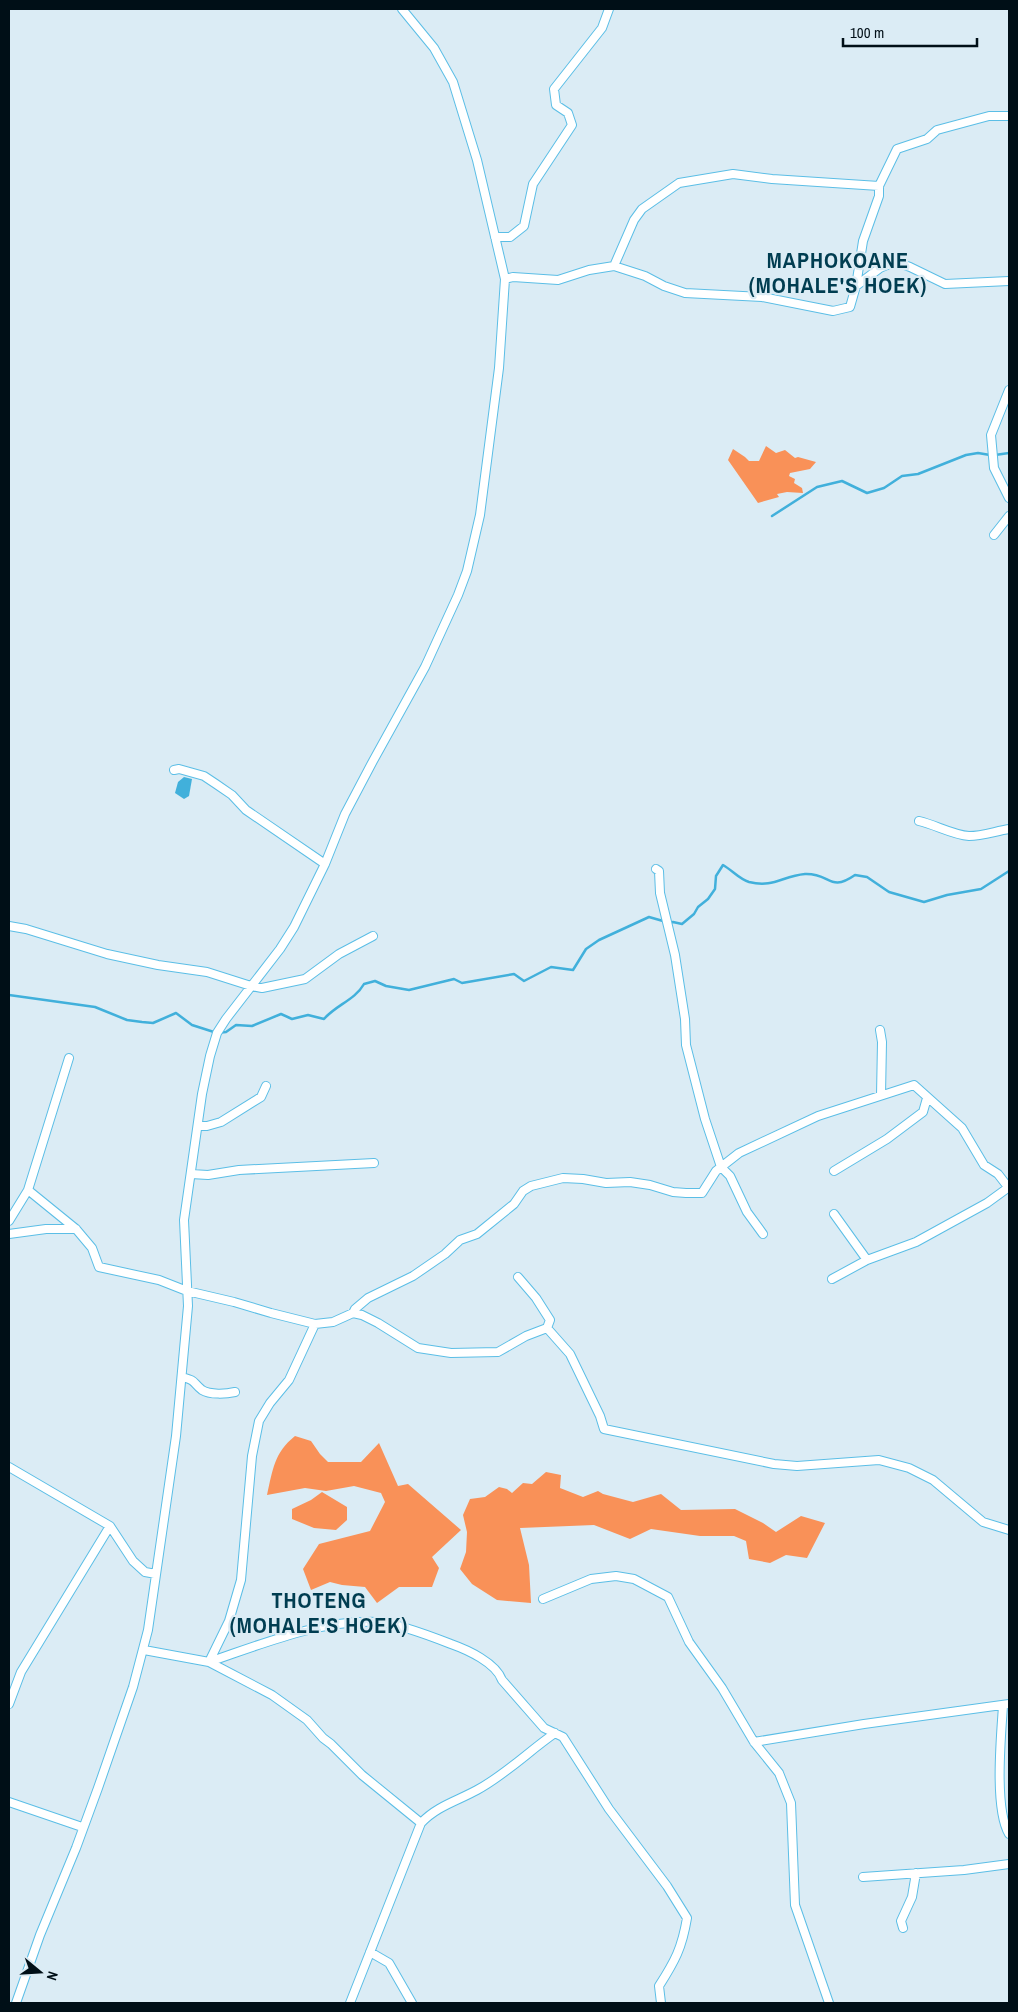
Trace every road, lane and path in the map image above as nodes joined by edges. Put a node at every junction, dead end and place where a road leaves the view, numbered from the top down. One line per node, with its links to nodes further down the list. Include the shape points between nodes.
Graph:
1 (402, 9): 5 (street, via 434,48 453,82 477,160)
2 (609, 9): 5 (street, via 602,28 554,89 556,105 568,113 572,125 532,184 524,226 510,237)
3 (1009, 116): 4 (street, via 989,116 937,130 927,139 897,149)
4 (879, 186): 6 (street, via 733,174 679,183 642,209); 9 (street, via 879,196 863,241)
5 (495, 237): 7 (street)
6 (614, 266): 7 (street, via 558,280); 9 (street, via 685,293 762,297 833,311 850,307)
7 (505, 279): 17 (street, via 500,368 480,515 467,572 425,667 345,814)
8 (1009, 281): 9 (street, via 945,284 910,267 892,263)
9 (856, 286)
10 (1009, 390): 11 (street, via 991,435 994,468)
11 (1009, 498)
12 (1009, 516): 13 (street)
13 (994, 535)
14 (174, 770): 17 (street, via 179,768 204,776 232,794 246,810)
15 (919, 821): 16 (street, via 970,836)
16 (1009, 829)
17 (325, 864): 21 (street, via 294,927)
18 (656, 869): 29 (street, via 675,956 686,1045 704,1119)
19 (9, 926): 21 (street, via 116,956 207,972)
20 (373, 936): 21 (street, via 339,954 305,979 262,988)
21 (252, 986): 27 (street, via 218,1033 204,1084)
22 (880, 1030): 25 (street)
23 (69, 1058): 33 (street)
24 (266, 1086): 27 (street, via 261,1097 221,1122)
25 (881, 1095): 26 (street, via 914,1085); 29 (street, via 818,1116 739,1153)
26 (927, 1098): 30 (street, via 924,1112); 32 (street, via 962,1128 984,1164)
27 (198, 1126): 31 (street)
28 (374, 1163): 31 (street)
29 (722, 1167): 38 (street); 43 (street, via 702,1193 672,1192 630,1182 563,1178 531,1186 477,1234 460,1240 413,1276 368,1298)
30 (834, 1171)
31 (190, 1174): 42 (street, via 184,1220)
32 (1009, 1187): 39 (street, via 987,1203 916,1242)
33 (28, 1190): 35 (street); 36 (street)
34 (834, 1214): 39 (street)
35 (9, 1221)
36 (76, 1229): 37 (street); 42 (street, via 92,1248 99,1266 159,1280)
37 (9, 1234)
38 (763, 1234)
39 (868, 1260): 41 (street)
40 (518, 1277): 45 (street, via 550,1320)
41 (832, 1279)
42 (187, 1291): 44 (street); 46 (street)
43 (353, 1313): 44 (street, via 332,1322); 45 (street, via 378,1323 418,1348 451,1353 498,1352)
44 (316, 1324): 54 (street, via 289,1380 260,1420 252,1456 241,1580 229,1621)
45 (547, 1328): 50 (street, via 570,1354 604,1429 774,1464 797,1466 879,1460 910,1468 933,1480 983,1522)
46 (182, 1378): 47 (street, via 194,1380 204,1391); 51 (street)
47 (235, 1392)
48 (9, 1467): 49 (street)
49 (110, 1526): 51 (street, via 133,1561 145,1572); 55 (street, via 21,1672)
50 (1009, 1530)
51 (156, 1574): 53 (street)
52 (543, 1598): 58 (street, via 591,1579 616,1576 634,1579 668,1597 689,1642 722,1688)
53 (144, 1650): 54 (street); 61 (street)
54 (209, 1662): 57 (street, via 277,1639 341,1623 380,1622 472,1652 500,1674 544,1728); 60 (street, via 272,1695 307,1720 362,1775)
55 (9, 1704)
56 (1006, 1705): 58 (street); 62 (street, via 1000,1754 1002,1802 1005,1828)
57 (555, 1733): 60 (street, via 498,1777 431,1813); 71 (street, via 563,1737 609,1810 668,1886 687,1918 676,1959 659,1986)
58 (754, 1742): 72 (street, via 779,1773 791,1803 795,1905)
59 (9, 1802): 61 (street)
60 (421, 1823): 67 (street)
61 (82, 1828): 68 (street)
62 (1009, 1834)
63 (1009, 1864): 64 (street)
64 (916, 1873): 65 (street); 66 (street, via 912,1897 901,1921)
65 (863, 1877)
66 (903, 1928)
67 (370, 1952): 69 (street); 70 (street, via 389,1963)
68 (16, 2003)
69 (350, 2003)
70 (412, 2003)
71 (661, 2003)
72 (829, 2003)

